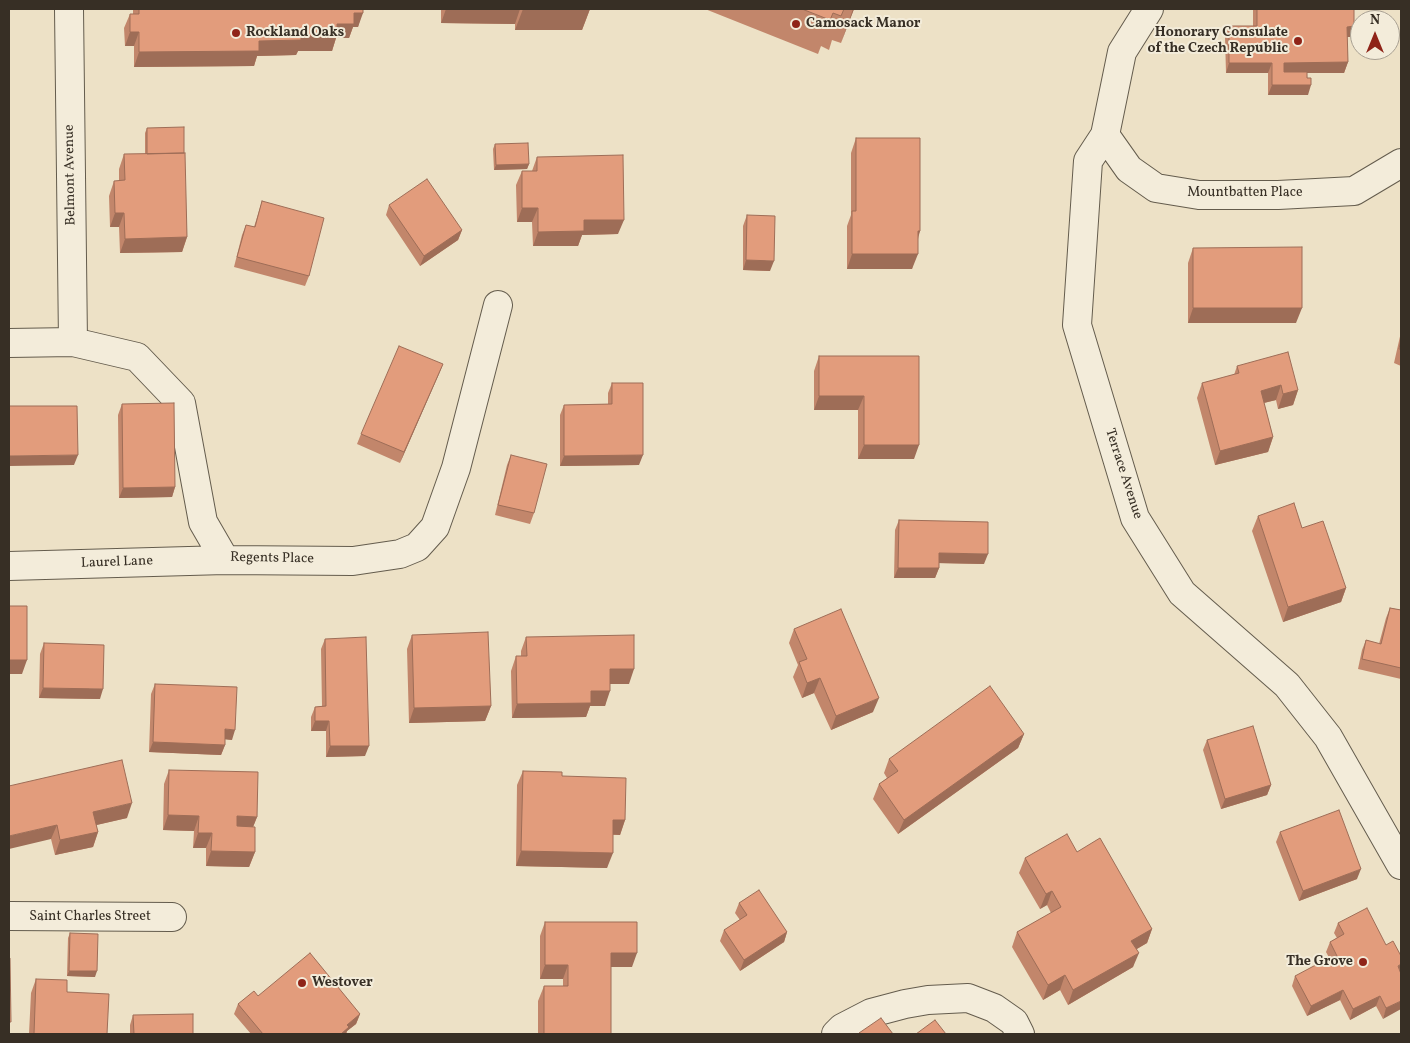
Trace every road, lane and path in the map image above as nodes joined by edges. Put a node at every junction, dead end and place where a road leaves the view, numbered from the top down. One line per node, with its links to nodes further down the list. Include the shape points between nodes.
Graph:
1 (69, 9): 6 (street, Belmont Avenue)
2 (1149, 9): 3 (street, Terrace Avenue, via 1122,52)
3 (1105, 135): 4 (street, Mountbatten Place, via 1129,169 1156,188 1199,195 1354,191); 10 (street, Terrace Avenue, via 1088,161 1078,325 1136,518 1182,593 1287,685 1328,737)
4 (1401, 163)
5 (498, 305): 8 (street, Regents Place, via 456,468 435,527 417,547 400,554 353,560)
6 (74, 342): 7 (street, Regents Place); 8 (street, Regents Place, via 137,357 182,403 202,522)
7 (9, 343)
8 (225, 560): 9 (street, Laurel Lane)
9 (9, 566)
10 (1401, 865)
11 (9, 916): 12 (street, Saint Charles Street)
12 (172, 917)
13 (836, 1034): 14 (street, via 871,1013 896,1006 968,998 994,1008 1014,1022)
14 (1020, 1034)

